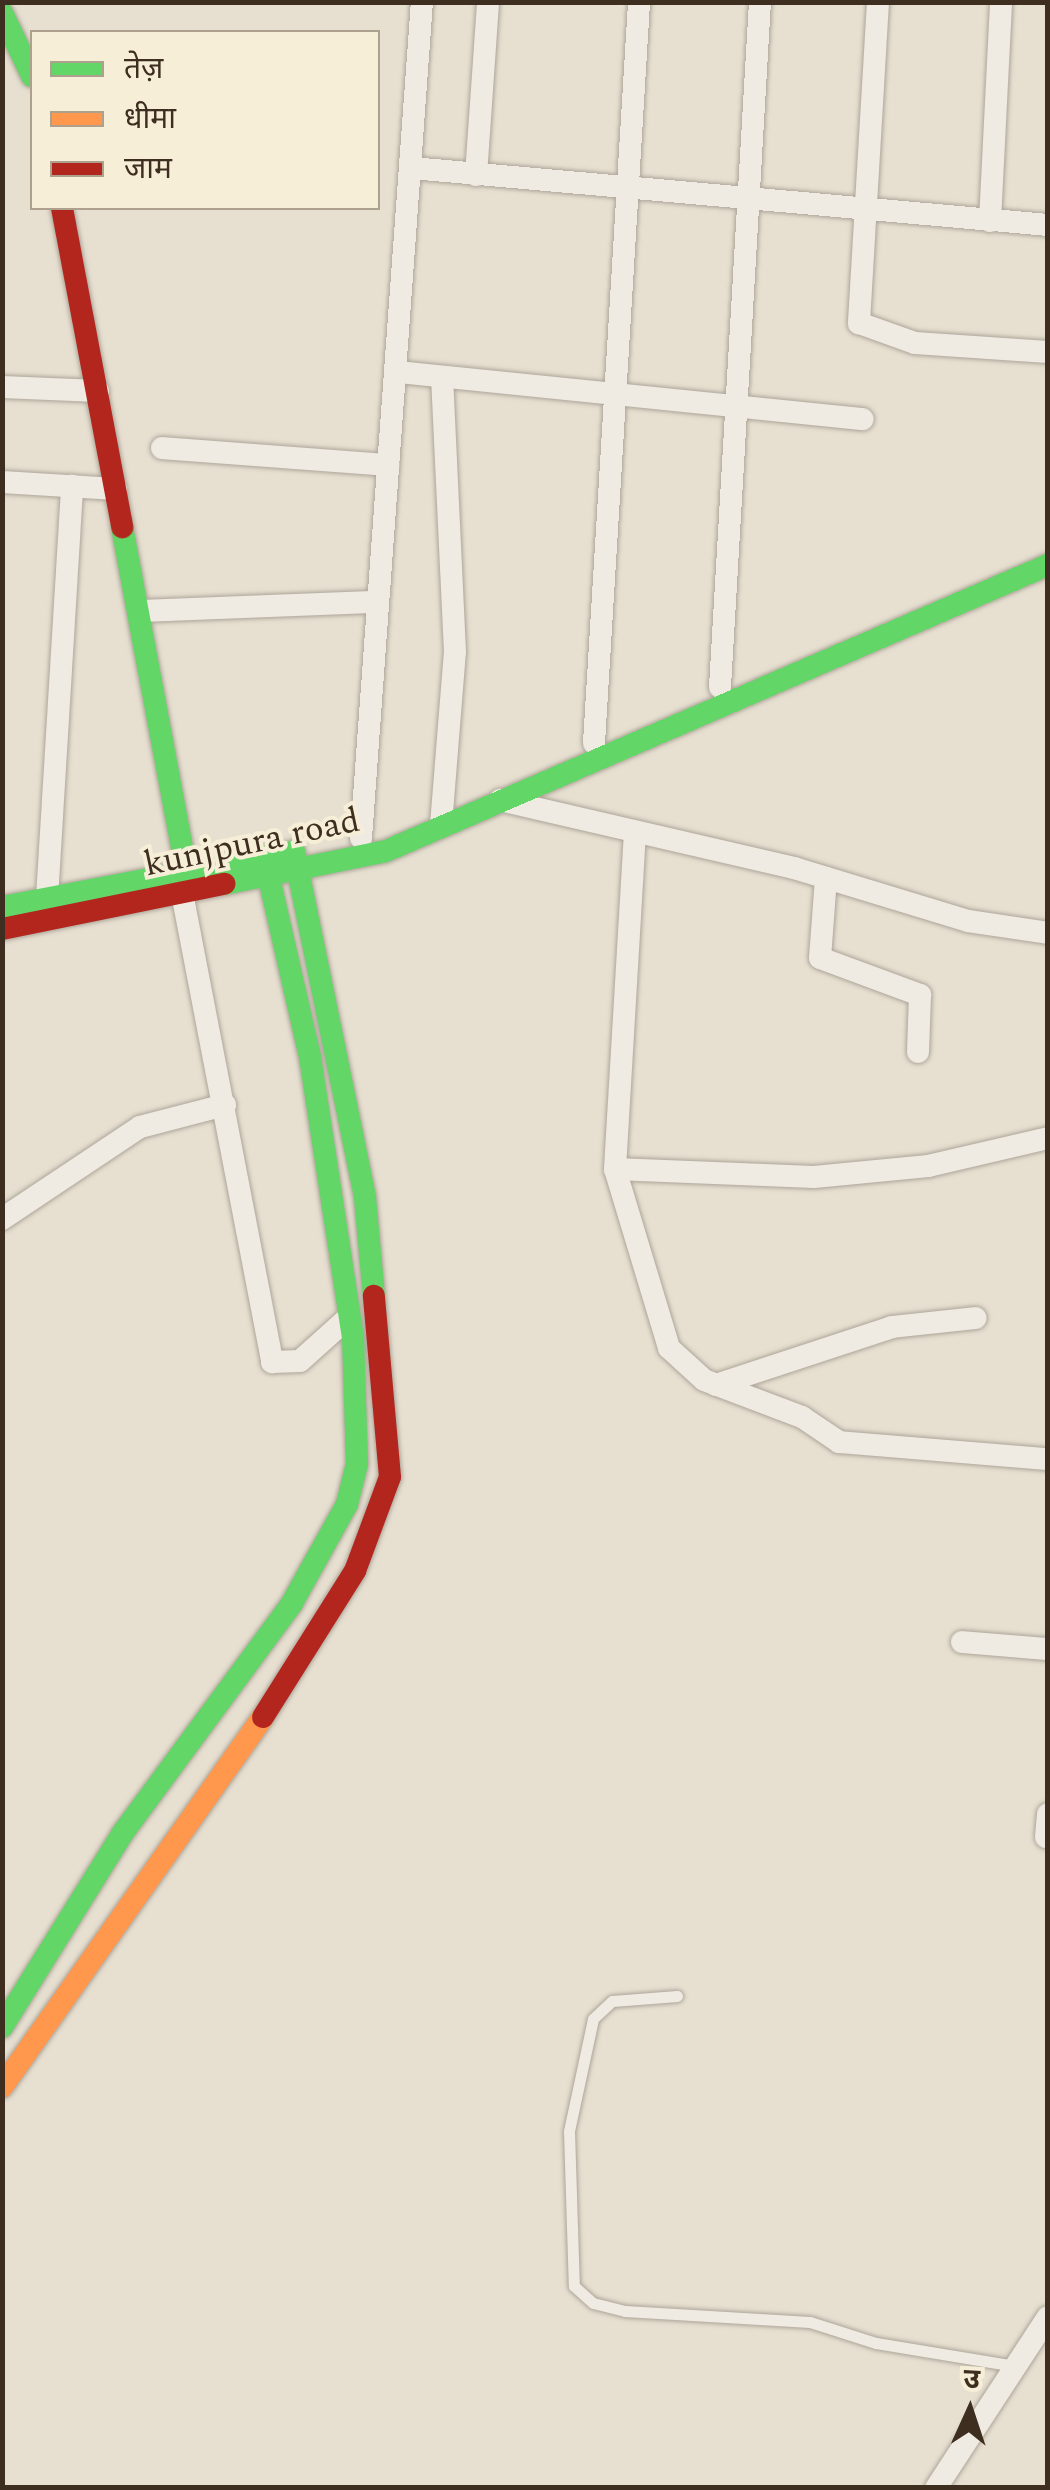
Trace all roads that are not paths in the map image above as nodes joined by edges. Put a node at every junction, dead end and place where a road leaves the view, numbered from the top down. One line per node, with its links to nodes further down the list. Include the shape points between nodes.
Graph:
1 (422, 2): 10 (street)
2 (488, 2): 11 (street)
3 (639, 2): 12 (street)
4 (760, 2): 13 (street)
5 (878, 2): 15 (street)
6 (1000, 2): 16 (street)
7 (4, 15): 8 (street); 9 (street)
8 (2, 60)
9 (30, 72)
10 (412, 168): 11 (street); 19 (street)
11 (476, 175): 12 (street)
12 (628, 192): 13 (street); 23 (street)
13 (748, 203): 15 (street); 24 (street)
14 (62, 210): 22 (street)
15 (868, 212): 16 (street); 18 (street, via 858,308 866,332)
16 (990, 220): 17 (street)
17 (1048, 225)
18 (1048, 352)
19 (398, 372): 20 (street); 27 (street)
20 (442, 378): 23 (street); 39 (street, via 456,652)
21 (2, 387): 22 (street)
22 (98, 392): 30 (street)
23 (612, 397): 24 (street); 36 (street)
24 (736, 407): 25 (street); 35 (street)
25 (864, 418)
26 (162, 448): 27 (street)
27 (388, 465): 33 (street)
28 (2, 482): 29 (street)
29 (72, 486): 30 (street); 47 (street)
30 (116, 488): 34 (street)
31 (1048, 544): 35 (street)
32 (1048, 565): 37 (street)
33 (374, 602): 34 (street); 41 (street)
34 (139, 611): 46 (street)
35 (720, 687): 36 (street)
36 (594, 742): 37 (street)
37 (537, 782): 38 (street)
38 (500, 800): 39 (street); 40 (street)
39 (441, 825): 42 (street)
40 (634, 832): 45 (street); 54 (street)
41 (361, 838): 42 (street, kunjpura road); 43 (street, kunjpura road)
42 (405, 838): 43 (street, kunjpura road)
43 (297, 862): 44 (street, kunjpura road); 64 (street, via 365,1198 390,1440 380,1516 213,1797)
44 (267, 867): 46 (street, kunjpura road); 56 (street, via 310,1057)
45 (826, 878): 50 (street, via 968,920); 51 (street, via 820,958 920,995)
46 (184, 882): 47 (street, kunjpura road); 49 (street, kunjpura road); 52 (street)
47 (47, 898): 48 (street, kunjpura road)
48 (2, 907)
49 (2, 930)
50 (1048, 933)
51 (918, 1052)
52 (225, 1105): 55 (street, via 140,1127); 56 (street, via 272,1362 300,1361)
53 (1048, 1138): 54 (street, via 928,1166 814,1177)
54 (615, 1169): 58 (street, via 643,1287 669,1348 684,1369)
55 (2, 1219)
56 (348, 1318): 63 (street, via 361,1412 357,1464 324,1552 122,1834)
57 (976, 1318): 58 (street, via 892,1327)
58 (716, 1385): 59 (street, via 802,1417 839,1442)
59 (1048, 1459)
60 (962, 1642): 61 (street)
61 (1048, 1650)
62 (677, 1996): 66 (lane, via 612,2002 593,2019 569,2132 574,2286 593,2303 624,2311 810,2322 876,2343)
63 (2, 2027)
64 (2, 2087)
65 (1048, 2317): 66 (street)
66 (1015, 2366): 67 (street)
67 (936, 2488)

